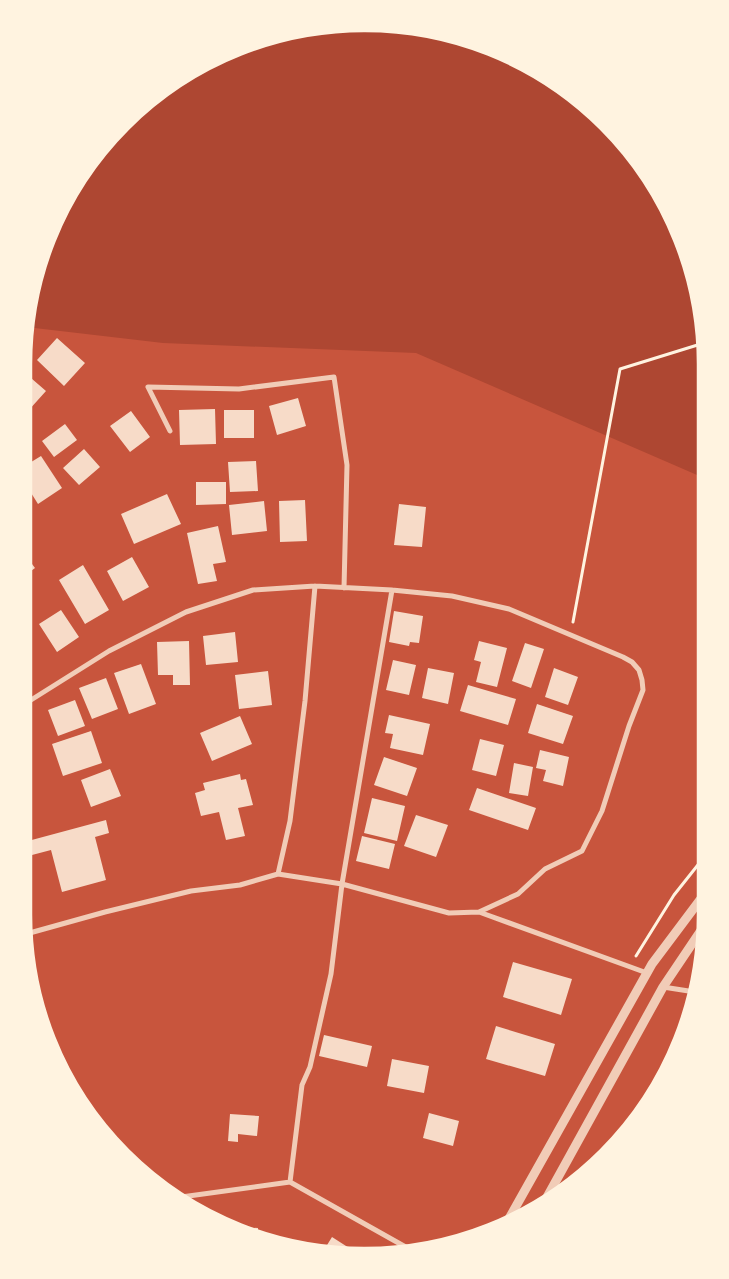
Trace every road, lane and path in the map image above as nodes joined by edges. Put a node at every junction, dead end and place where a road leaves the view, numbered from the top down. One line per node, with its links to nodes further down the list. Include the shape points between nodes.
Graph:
1 (697, 345): 6 (path, via 620,369)
2 (170, 431): 4 (street, via 148,387 239,389 334,376 348,464)
3 (315, 586): 4 (street); 7 (street, via 254,590 186,612 110,650); 9 (street, via 290,821)
4 (344, 588): 5 (street)
5 (392, 590): 6 (street, via 452,596 509,609); 10 (street)
6 (571, 635): 12 (street, via 632,662 642,680 640,700 602,811 582,852 545,869 518,894)
7 (31, 701)
8 (698, 866): 15 (path, via 674,896)
9 (278, 874): 10 (street); 13 (street, via 240,885 182,893)
10 (342, 884): 12 (street, via 449,913); 19 (street, via 331,974 310,1067 302,1085)
11 (698, 903): 16 (street)
12 (479, 912): 15 (street)
13 (32, 932)
14 (697, 936): 17 (street)
15 (629, 966): 16 (street)
16 (647, 973): 22 (street)
17 (663, 987): 18 (street); 20 (street)
18 (688, 991)
19 (290, 1182): 21 (street); 23 (street)
20 (550, 1192)
21 (186, 1196)
22 (512, 1213)
23 (403, 1245)

